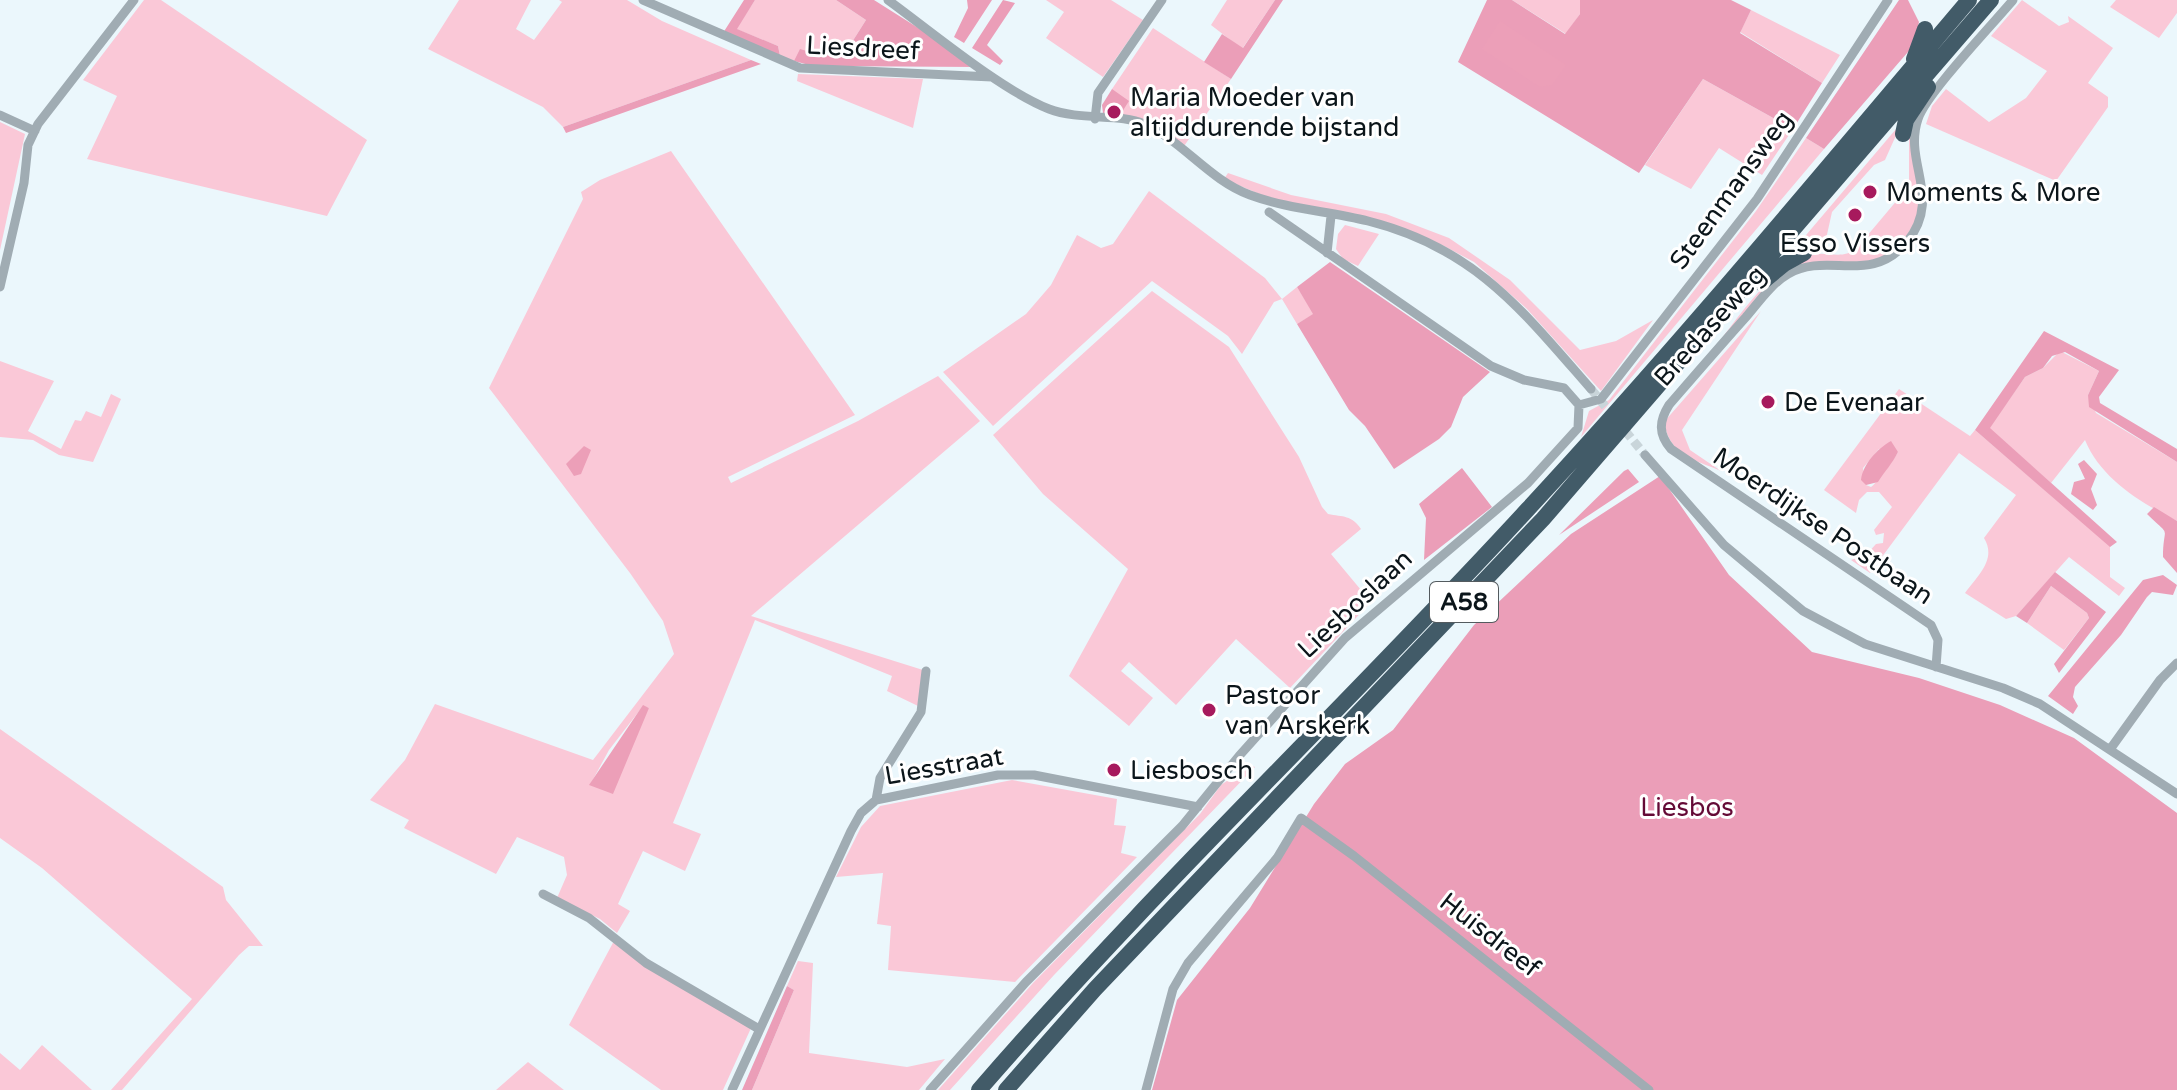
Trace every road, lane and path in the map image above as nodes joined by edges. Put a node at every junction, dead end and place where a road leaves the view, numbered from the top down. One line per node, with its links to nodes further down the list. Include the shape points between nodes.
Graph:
1 (134, 0): 15 (street)
2 (643, 0): 12 (street, Liesdreef, via 800,68)
3 (888, 0): 12 (street)
4 (1162, 0): 14 (street, via 1098,93)
5 (1888, 0): 24 (street, Steenmansweg, via 1757,199 1601,399)
6 (1969, 0): 11 (highway, A58)
7 (1991, 0): 10 (highway, A58)
8 (2013, 0): 25 (street, Bredaseweg, via 1920,112 1914,152 1924,201 1906,243 1862,267 1817,265 1783,277 1669,405)
9 (1925, 29): 11 (highway, A58)
10 (1964, 32): 16 (highway, A58, via 1906,120); 22 (highway, A58)
11 (1912, 68): 38 (highway, A58, via 1528,509)
12 (998, 78): 14 (street, via 1049,109)
13 (0, 115): 15 (street)
14 (1095, 119): 18 (street, via 1141,122 1247,194)
15 (35, 131): 21 (street)
16 (1903, 134)
17 (1269, 212): 19 (street)
18 (1331, 216): 19 (street); 23 (street, via 1393,228 1461,259 1510,296)
19 (1327, 253): 24 (street, via 1491,366 1564,388)
20 (1804, 253): 22 (highway, A58, via 1771,273)
21 (0, 287)
22 (1702, 339): 39 (highway, A58, via 1543,519 1095,989)
23 (1591, 389)
24 (1579, 405): 33 (street, Liesboslaan, via 1578,428 1571,438 1528,483 1345,638)
25 (1661, 433): 28 (street, Moerdijkse Postbaan, via 1671,449 1931,625 1938,640)
26 (1645, 455): 28 (street, Moerdijkse Postbaan, via 1724,545 1786,599 1865,644)
27 (2177, 663): 30 (street)
28 (1936, 667): 30 (street, Moerdijkse Postbaan, via 2040,704)
29 (926, 671): 32 (street, via 921,712 880,778)
30 (2111, 748): 31 (street, Moerdijkse Postbaan)
31 (2177, 794)
32 (876, 800): 33 (street, Liesstraat, via 998,775 1034,775); 35 (street, Liesstraat, via 851,831)
33 (1198, 807): 37 (street, Liesboslaan, via 1026,982)
34 (543, 894): 35 (street, via 589,918 646,963)
35 (759, 1029): 36 (street, Liesstraat)
36 (732, 1090)
37 (930, 1090)
38 (979, 1090)
39 (1006, 1090)
40 (1146, 1090): 41 (street, Huisdreef, via 1173,989 1206,939 1277,858 1301,818)
41 (1649, 1090)

